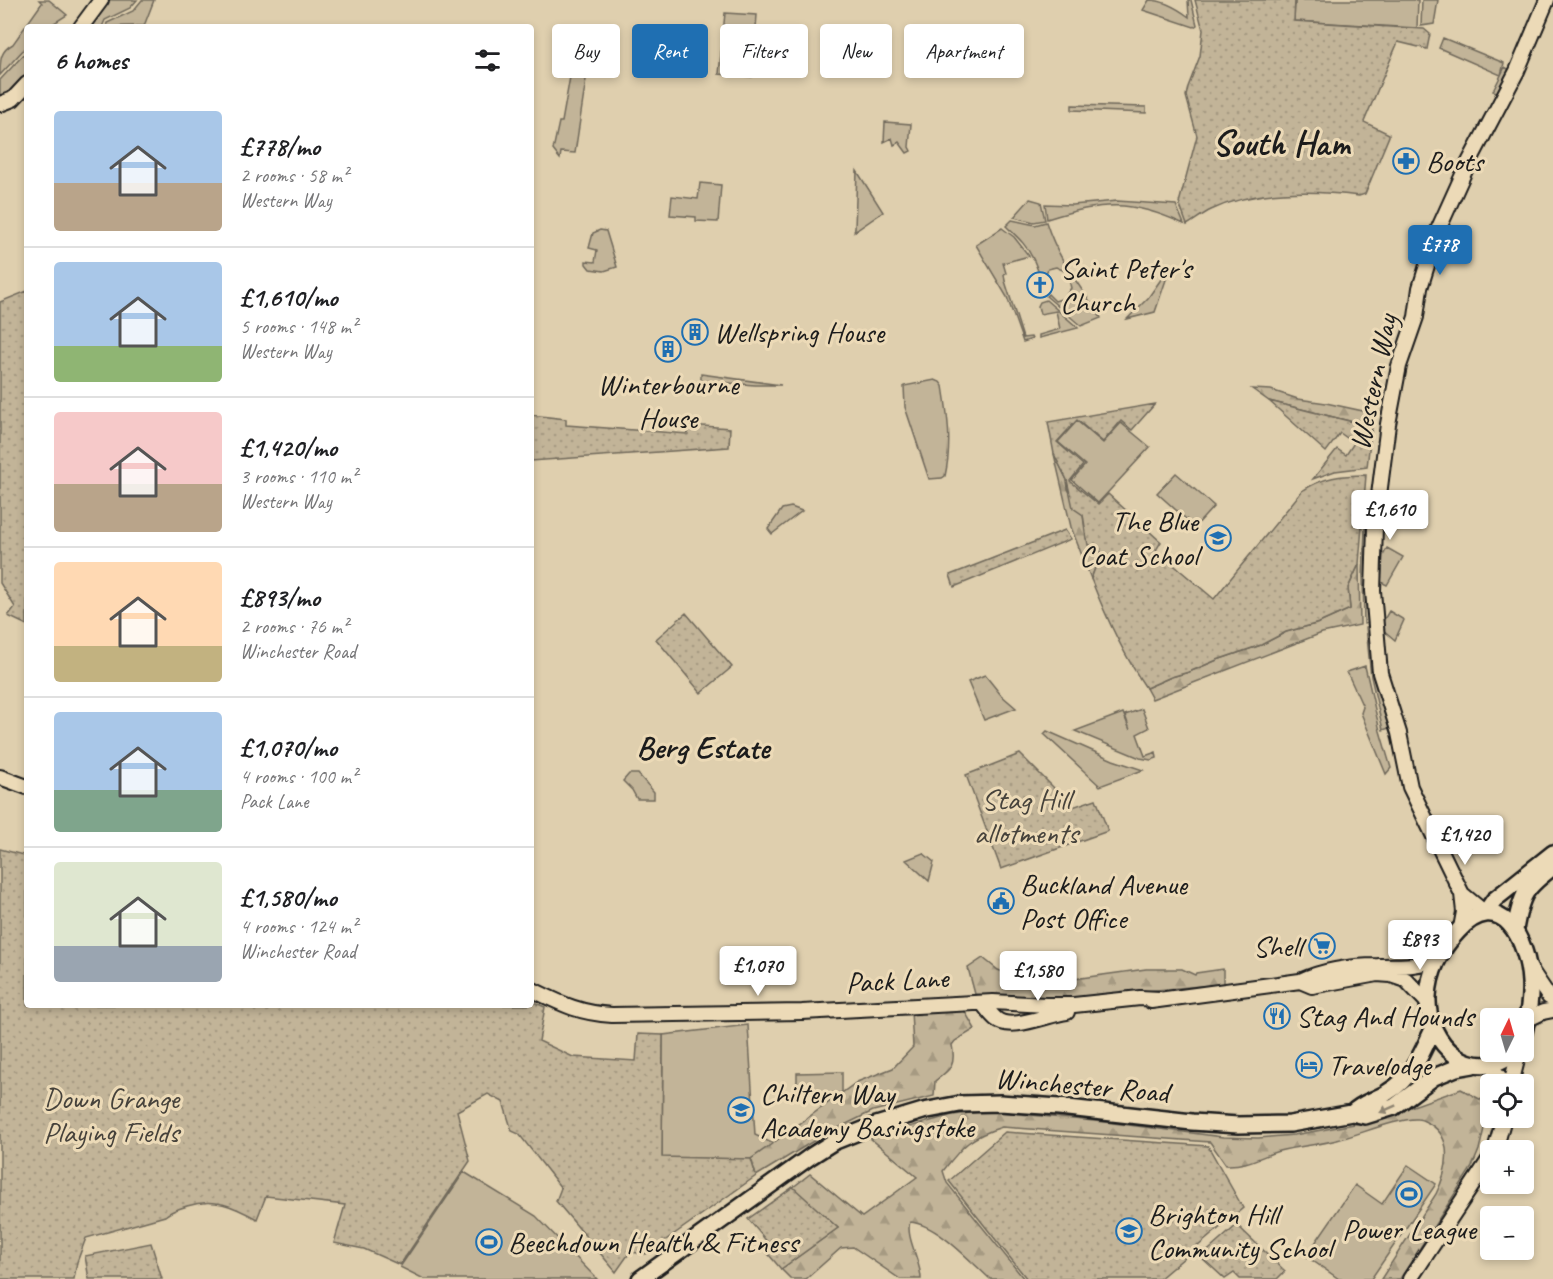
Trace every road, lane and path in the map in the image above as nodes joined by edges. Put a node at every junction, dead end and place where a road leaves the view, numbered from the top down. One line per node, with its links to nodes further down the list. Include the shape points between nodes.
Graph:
1 (101, 0): 3 (street)
2 (1547, 0): 10 (street, Western Way, via 1512,81 1438,230 1397,377 1375,527 1373,591 1380,673 1399,733 1410,787)
3 (83, 24)
4 (24, 87): 5 (street, via 13,99)
5 (0, 104)
6 (0, 777): 7 (street)
7 (24, 786)
8 (1553, 853): 11 (main road, via 1494,900)
9 (1553, 867): 13 (main road, via 1531,883 1524,894)
10 (1462, 894): 11 (street, Western Way); 12 (street, Western Way)
11 (1485, 913): 12 (main road); 13 (main road, via 1502,917)
12 (1461, 928): 14 (main road)
13 (1515, 930): 15 (main road)
14 (1437, 959): 16 (street, Winchester Road, via 1411,967 1377,966); 21 (main road)
15 (1528, 966): 20 (street); 24 (main road)
16 (1332, 974): 17 (street, Winchester Road); 17 (street, Winchester Road); 21 (street, Winchester Road, via 1399,976)
17 (1306, 983): 19 (street, Winchester Road)
18 (534, 990): 22 (street, Pack Lane, via 576,1010 612,1015)
19 (1160, 999): 23 (street, Winchester Road); 27 (street, Winchester Road, via 1053,1014 1011,1025)
20 (1553, 999)
21 (1428, 1003): 28 (main road)
22 (983, 1004): 23 (street, Pack Lane); 27 (street, Pack Lane)
23 (1005, 1004): 27 (street)
24 (1528, 1008)
25 (1553, 1010): 26 (street)
26 (1534, 1019)
27 (997, 1020)
28 (1433, 1029): 30 (main road, via 1447,1048); 33 (main road, Winchester Road, via 1407,1077)
29 (1501, 1062): 31 (main road)
30 (1473, 1065): 31 (main road, Winchester Road); 33 (main road, Winchester Road, one-way to 33, via 1434,1077 1382,1112 1365,1116)
31 (1491, 1065): 32 (street)
32 (1497, 1074)
33 (1352, 1113): 35 (main road, Winchester Road, via 1270,1125 1192,1122 1000,1103 960,1104 923,1111 833,1142)
34 (1480, 1174): 36 (street)
35 (640, 1279)
36 (1410, 1279)

